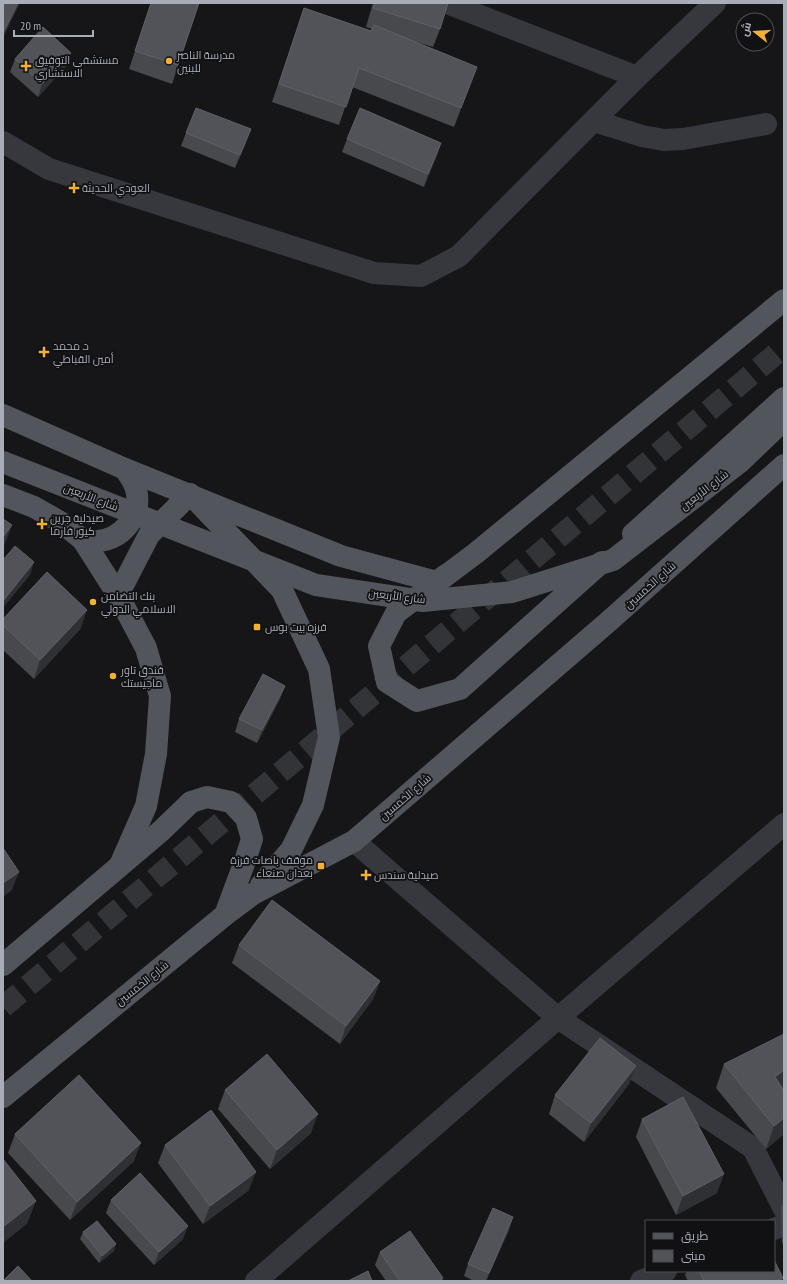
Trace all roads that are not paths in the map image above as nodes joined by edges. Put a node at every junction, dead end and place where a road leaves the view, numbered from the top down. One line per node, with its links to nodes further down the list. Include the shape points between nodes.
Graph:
1 (447, 3): 3 (street)
2 (715, 3): 3 (street)
3 (637, 77): 4 (street)
4 (594, 121): 5 (street, via 664,140 683,140); 6 (street, via 459,256 421,276 374,273 49,169)
5 (766, 124)
6 (3, 142)
7 (784, 300): 17 (main road)
8 (784, 398): 17 (main road, via 460,689 417,701 387,682 379,646 396,613)
9 (3, 415): 13 (main road)
10 (784, 420): 11 (main road, شارع الأربعين, bridge, via 740,462 613,560 512,592 423,601 316,585)
11 (3, 462)
12 (784, 465): 20 (main road, شارع الخمسين, via 608,622)
13 (125, 469): 14 (main road); 16 (main road, via 133,480 137,493 137,508 131,520 122,532 110,539 96,542)
14 (190, 494): 17 (main road, via 341,556 436,582); 18 (main road, via 149,535); 22 (main road, via 282,590 319,669 329,737 314,805 291,850)
15 (3, 495): 16 (main road, via 34,507)
16 (82, 540): 18 (main road)
17 (476, 553)
18 (118, 595): 21 (main road, via 146,648 160,696 156,754 146,806)
19 (784, 824): 25 (street)
20 (354, 841): 22 (main road, شارع الخمسين); 25 (street)
21 (121, 863): 23 (main road, via 161,831 191,802 208,797 230,802 246,818 252,839); 24 (main road)
22 (254, 894): 23 (main road, شارع الخمسين)
23 (225, 915): 26 (main road, شارع الخمسين)
24 (3, 965)
25 (558, 1018): 27 (street, via 753,1148); 29 (street)
26 (3, 1097)
27 (784, 1209)
28 (664, 1272): 30 (street)
29 (256, 1281)
30 (641, 1281)

